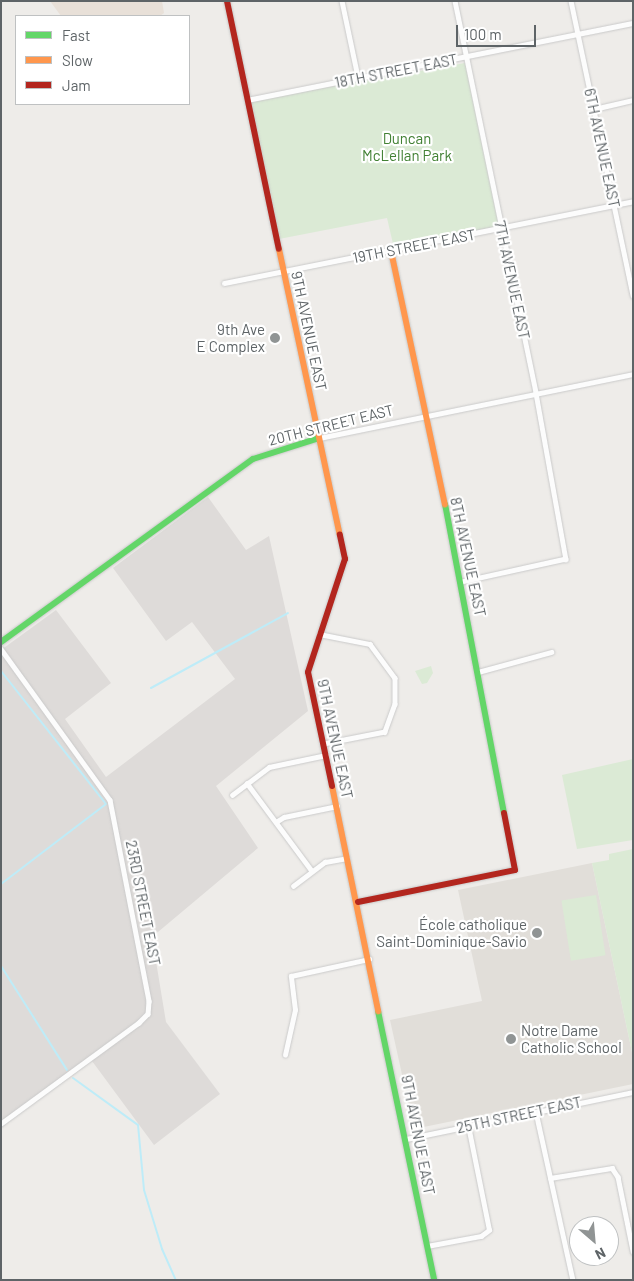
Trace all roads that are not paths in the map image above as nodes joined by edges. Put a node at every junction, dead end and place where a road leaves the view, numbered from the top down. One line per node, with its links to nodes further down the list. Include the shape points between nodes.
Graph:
1 (227, 1): 9 (street, 9TH AVENUE EAST)
2 (342, 1): 8 (street)
3 (454, 1): 7 (street, 7TH AVENUE EAST)
4 (571, 1): 6 (street, 6TH AVENUE EAST)
5 (633, 23): 6 (street, 18TH STREET EAST)
6 (577, 34): 7 (street, 18TH STREET EAST); 11 (street, 6TH AVENUE EAST)
7 (466, 58): 8 (street, 18TH STREET EAST); 14 (street, 7TH AVENUE EAST)
8 (358, 78): 9 (street, 18TH STREET EAST)
9 (247, 100): 16 (street, 9TH AVENUE EAST)
10 (633, 100): 11 (street)
11 (594, 108): 13 (street, 6TH AVENUE EAST)
12 (633, 201): 13 (street, 19TH STREET EAST)
13 (615, 204): 14 (street, 19TH STREET EAST); 18 (street, 6TH AVENUE EAST)
14 (501, 228): 15 (street, 19TH STREET EAST); 20 (street, 7TH AVENUE EAST)
15 (391, 251): 16 (street, 19TH STREET EAST); 21 (street, 8TH AVENUE EAST)
16 (284, 271): 17 (street, 19TH STREET EAST); 22 (street, 9TH AVENUE EAST)
17 (224, 283)
18 (633, 296)
19 (633, 374): 20 (street, 20TH STREET EAST)
20 (536, 394): 21 (street, 20TH STREET EAST); 23 (street, 7TH AVENUE EAST, via 566,559)
21 (426, 415): 22 (street, 20TH STREET EAST); 23 (street, 8TH AVENUE EAST)
22 (319, 438): 24 (street, 9TH AVENUE EAST, via 346,559); 25 (street, 20TH STREET EAST, via 253,459)
23 (461, 582): 28 (street, 8TH AVENUE EAST)
24 (319, 634): 29 (street, 9TH AVENUE EAST, via 308,672); 29 (street, via 370,644 395,678 395,704 385,732)
25 (1, 642)
26 (1, 649): 43 (street, 23RD STREET EAST, via 110,800 149,1001 148,1014 139,1023)
27 (551, 652): 28 (street)
28 (478, 672): 38 (street, 8TH AVENUE EAST, via 516,870)
29 (324, 744): 30 (street, 9TH AVENUE EAST)
30 (326, 755): 31 (street, via 269,767); 33 (street, 9TH AVENUE EAST)
31 (247, 783): 32 (street); 34 (street)
32 (232, 795)
33 (337, 806): 34 (street, via 284,817); 35 (street, 9TH AVENUE EAST)
34 (276, 822): 36 (street)
35 (348, 857): 36 (street, via 324,862); 38 (street, 9TH AVENUE EAST)
36 (312, 872): 37 (street)
37 (293, 886)
38 (358, 902): 39 (street, 9TH AVENUE EAST)
39 (369, 959): 40 (street, via 291,976 295,1010); 45 (street, 9TH AVENUE EAST)
40 (286, 1055)
41 (633, 1092): 42 (street, 25TH STREET EAST)
42 (536, 1112): 44 (street, 25TH STREET EAST); 46 (street)
43 (1, 1124)
44 (468, 1126): 45 (street, 25TH STREET EAST); 47 (street, via 489,1222 487,1233)
45 (406, 1139): 47 (street, 9TH AVENUE EAST)
46 (550, 1178): 48 (street, via 612,1168 618,1177); 50 (street)
47 (427, 1246): 49 (street, 9TH AVENUE EAST)
48 (633, 1251)
49 (434, 1280)
50 (573, 1280)

